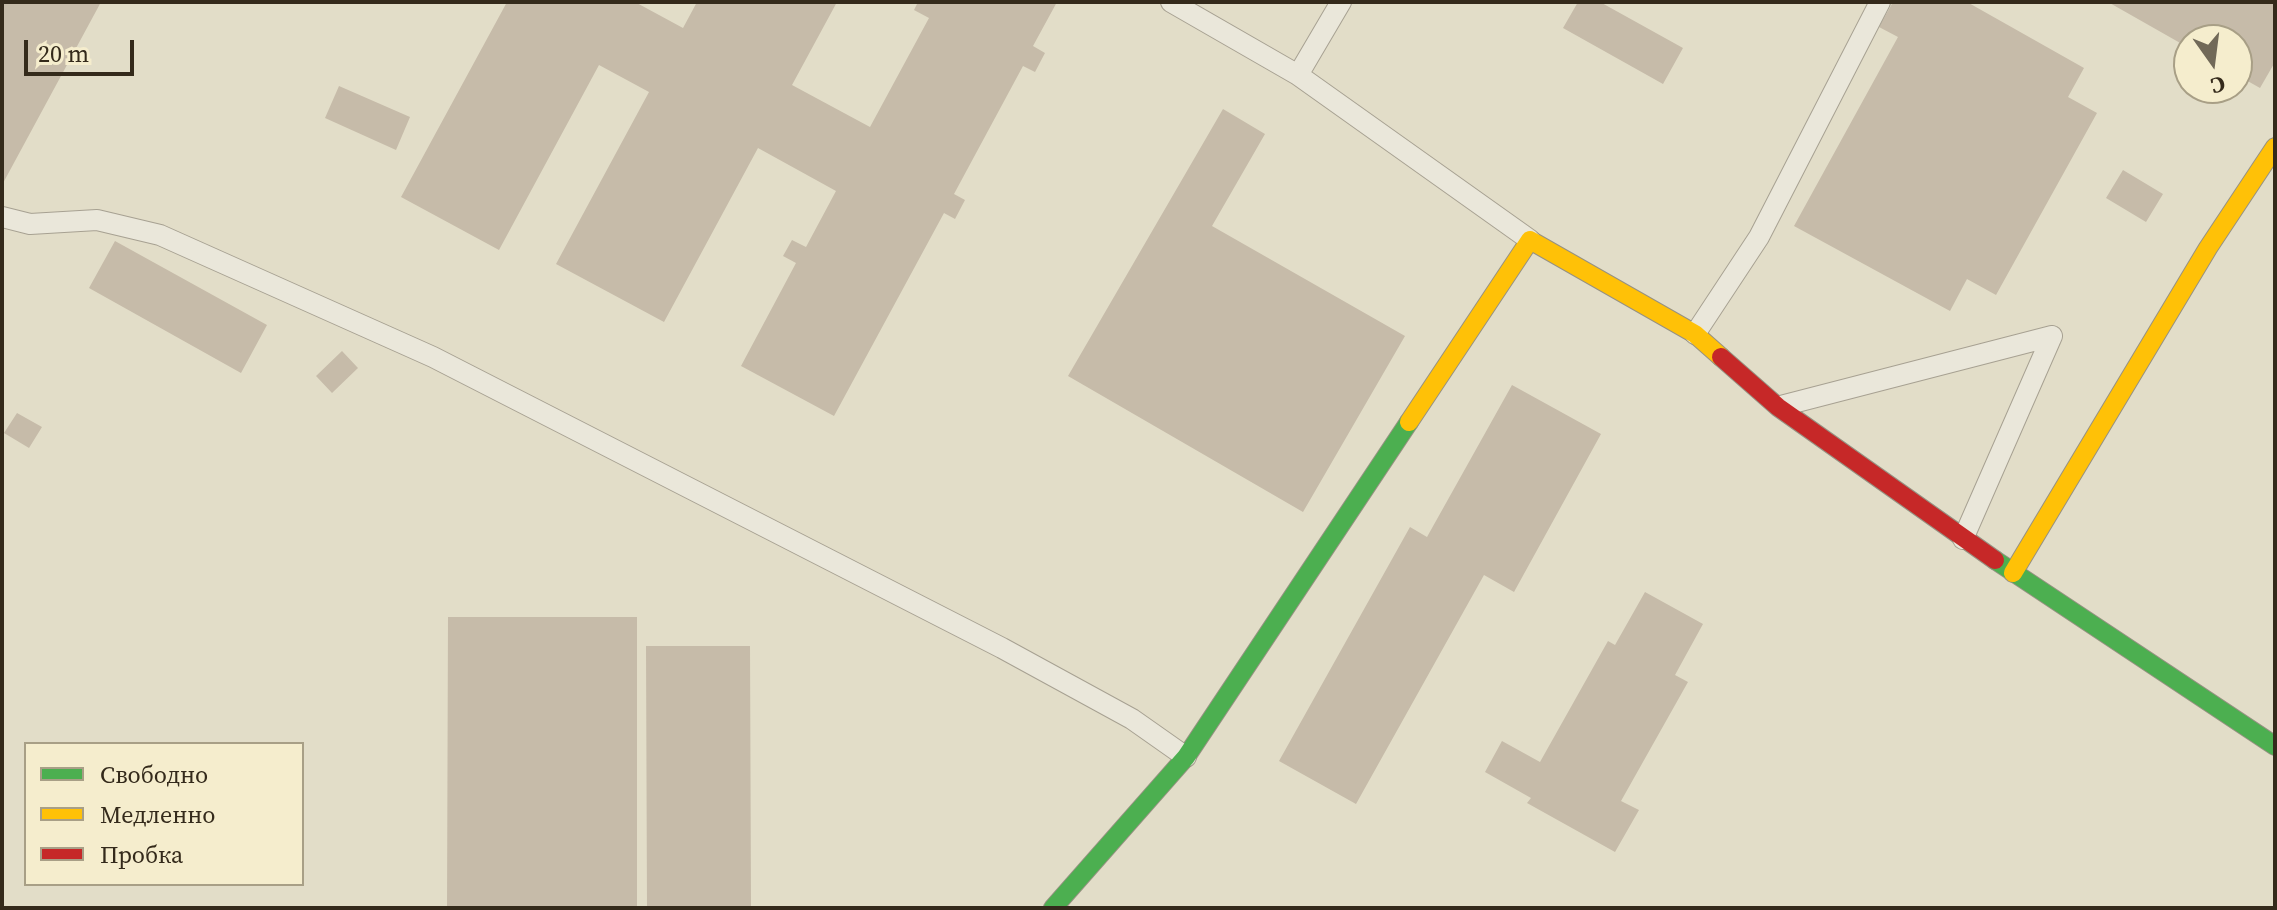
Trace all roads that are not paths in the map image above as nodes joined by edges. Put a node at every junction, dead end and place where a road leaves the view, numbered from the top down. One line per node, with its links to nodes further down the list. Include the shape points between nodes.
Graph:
1 (1171, 2): 4 (lane)
2 (1341, 2): 4 (lane)
3 (1880, 2): 8 (lane, via 1759,237)
4 (1298, 75): 7 (lane)
5 (2275, 147): 11 (street, via 2208,248)
6 (2, 217): 13 (lane, via 30,224 97,220 160,235 433,357 1002,648 1132,719)
7 (1530, 240): 8 (street); 13 (street)
8 (1695, 334): 9 (street)
9 (1778, 407): 10 (street); 10 (lane, via 2052,336)
10 (1963, 539): 11 (street)
11 (2013, 573): 12 (street)
12 (2275, 746)
13 (1186, 757): 14 (street)
14 (1053, 908)

